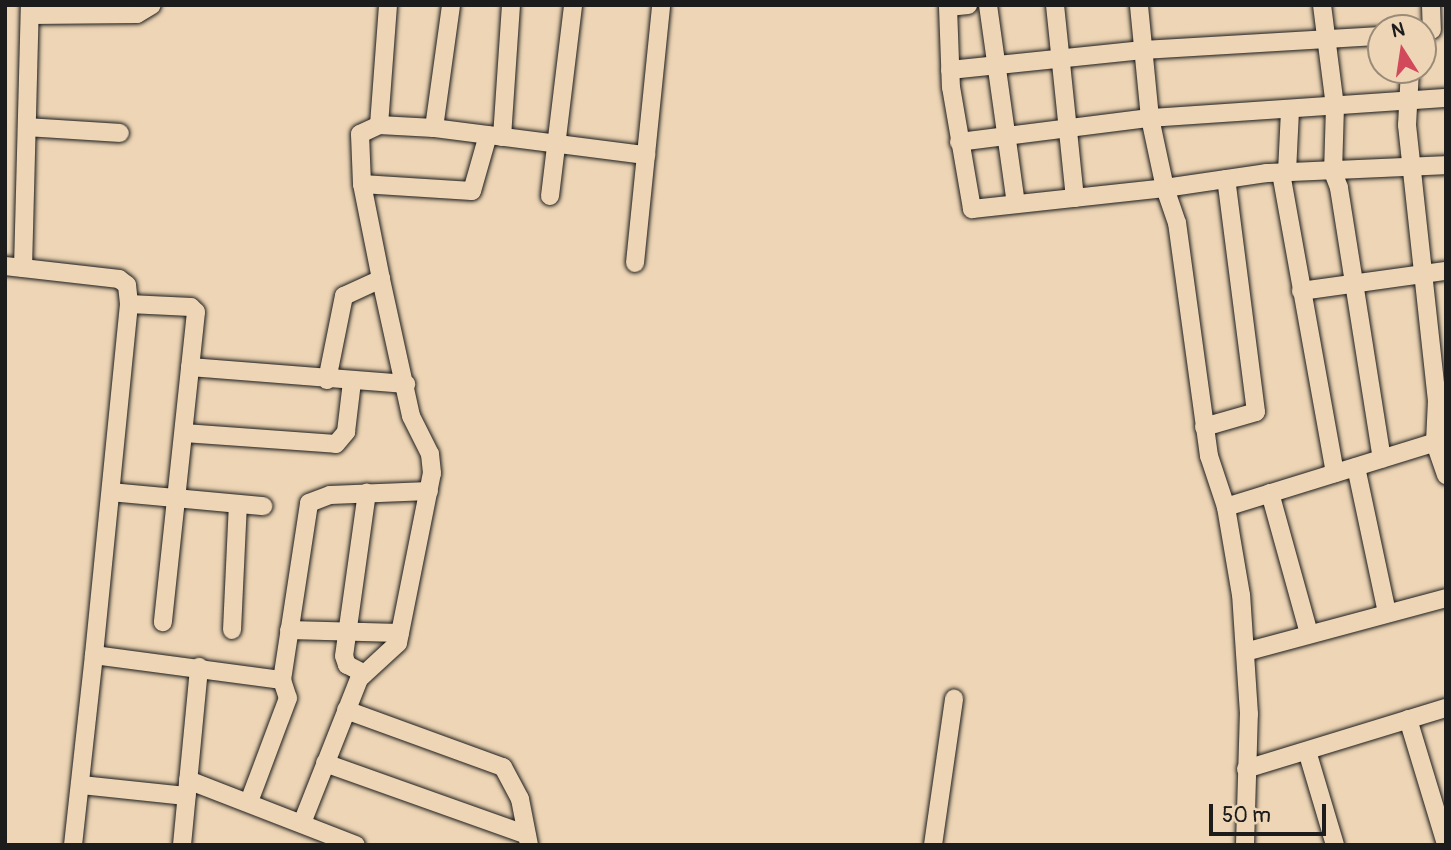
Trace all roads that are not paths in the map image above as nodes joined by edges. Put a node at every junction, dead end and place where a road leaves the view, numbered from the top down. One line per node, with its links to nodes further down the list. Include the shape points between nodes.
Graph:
1 (152, 5): 13 (street, via 137,14)
2 (388, 5): 26 (street)
3 (451, 5): 28 (street)
4 (511, 5): 32 (street)
5 (573, 5): 34 (street)
6 (968, 5): 12 (street)
7 (988, 5): 18 (street)
8 (1055, 5): 17 (street)
9 (1139, 5): 16 (street)
10 (1322, 5): 15 (street)
11 (655, 6): 35 (street)
12 (948, 6): 19 (street)
13 (30, 10): 27 (street)
14 (1367, 37): 15 (street)
15 (1326, 39): 16 (street); 23 (street)
16 (1143, 50): 17 (street); 25 (street)
17 (1060, 60): 18 (street); 29 (street)
18 (996, 67): 19 (street); 31 (street)
19 (950, 70): 33 (street)
20 (1410, 84): 22 (street)
21 (1446, 98): 22 (street)
22 (1410, 101): 23 (street); 37 (street, via 1406,125)
23 (1335, 106): 24 (street); 38 (street)
24 (1290, 110): 25 (street); 39 (street)
25 (1150, 118): 29 (street); 42 (street)
26 (379, 125): 28 (street); 41 (street, via 360,134)
27 (27, 127): 30 (street); 47 (street)
28 (434, 128): 32 (street)
29 (1068, 128): 31 (street); 44 (street)
30 (120, 133)
31 (1008, 135): 33 (street); 45 (street)
32 (495, 136): 34 (street); 41 (street, via 472,191)
33 (959, 142): 45 (street, via 972,209)
34 (560, 144): 35 (street); 43 (street)
35 (646, 155): 46 (street)
36 (1446, 165): 37 (street)
37 (1412, 167): 38 (street); 49 (street)
38 (1333, 172): 39 (street); 51 (street)
39 (1284, 173): 40 (street); 52 (street)
40 (1226, 179): 42 (street); 58 (street, via 1256,412)
41 (362, 184): 50 (street)
42 (1165, 188): 44 (street); 58 (street, via 1177,223)
43 (551, 196)
44 (1075, 198): 45 (street)
45 (1016, 204)
46 (635, 263)
47 (14, 267): 53 (street, via 123,281)
48 (1446, 271): 49 (street)
49 (1422, 274): 51 (street); 60 (street)
50 (381, 279): 55 (street, via 344,296); 57 (street)
51 (1354, 282): 52 (street); 61 (street)
52 (1301, 291): 63 (street)
53 (129, 303): 54 (street, via 194,308); 66 (street)
54 (190, 367): 55 (street); 59 (street)
55 (327, 380): 56 (street)
56 (352, 382): 57 (street); 59 (street, via 346,432 336,444)
57 (406, 384): 65 (street, via 411,416 432,463)
58 (1203, 427): 72 (street, via 1214,478)
59 (184, 433): 69 (street)
60 (1440, 441): 61 (street); 64 (street)
61 (1382, 459): 62 (street)
62 (1356, 467): 63 (street); 74 (street)
63 (1335, 473): 68 (street)
64 (1446, 475)
65 (429, 491): 67 (street); 79 (street)
66 (111, 492): 69 (street); 82 (street)
67 (367, 493): 77 (street, via 321,496 309,503); 78 (street)
68 (1270, 493): 72 (street); 80 (street)
69 (176, 498): 70 (street); 75 (street)
70 (238, 504): 71 (street); 76 (street)
71 (263, 506)
72 (1226, 507): 81 (street)
73 (1446, 598): 74 (street)
74 (1387, 614): 80 (street)
75 (163, 622)
76 (232, 629)
77 (289, 630): 78 (street); 85 (street)
78 (346, 633): 79 (street); 84 (street, via 344,659)
79 (400, 633): 84 (street, via 395,650)
80 (1309, 634): 81 (street)
81 (1245, 652): 92 (street)
82 (94, 655): 83 (street); 93 (street)
83 (200, 667): 85 (street); 94 (street)
84 (363, 673): 88 (street)
85 (282, 680): 95 (street, via 288,698)
86 (954, 699): 102 (street)
87 (1446, 708): 89 (street)
88 (346, 710): 91 (street); 97 (street, via 503,767 515,782)
89 (1409, 719): 90 (street); 98 (street)
90 (1307, 751): 92 (street); 104 (street)
91 (325, 763): 96 (street); 97 (street)
92 (1246, 769): 103 (street)
93 (81, 785): 94 (street); 99 (street)
94 (187, 788): 95 (street); 100 (street)
95 (249, 802): 96 (street)
96 (302, 823): 101 (street)
97 (528, 840)
98 (1446, 844)
99 (73, 845)
100 (182, 845)
101 (356, 845)
102 (933, 845)
103 (1245, 845)
104 (1335, 845)

